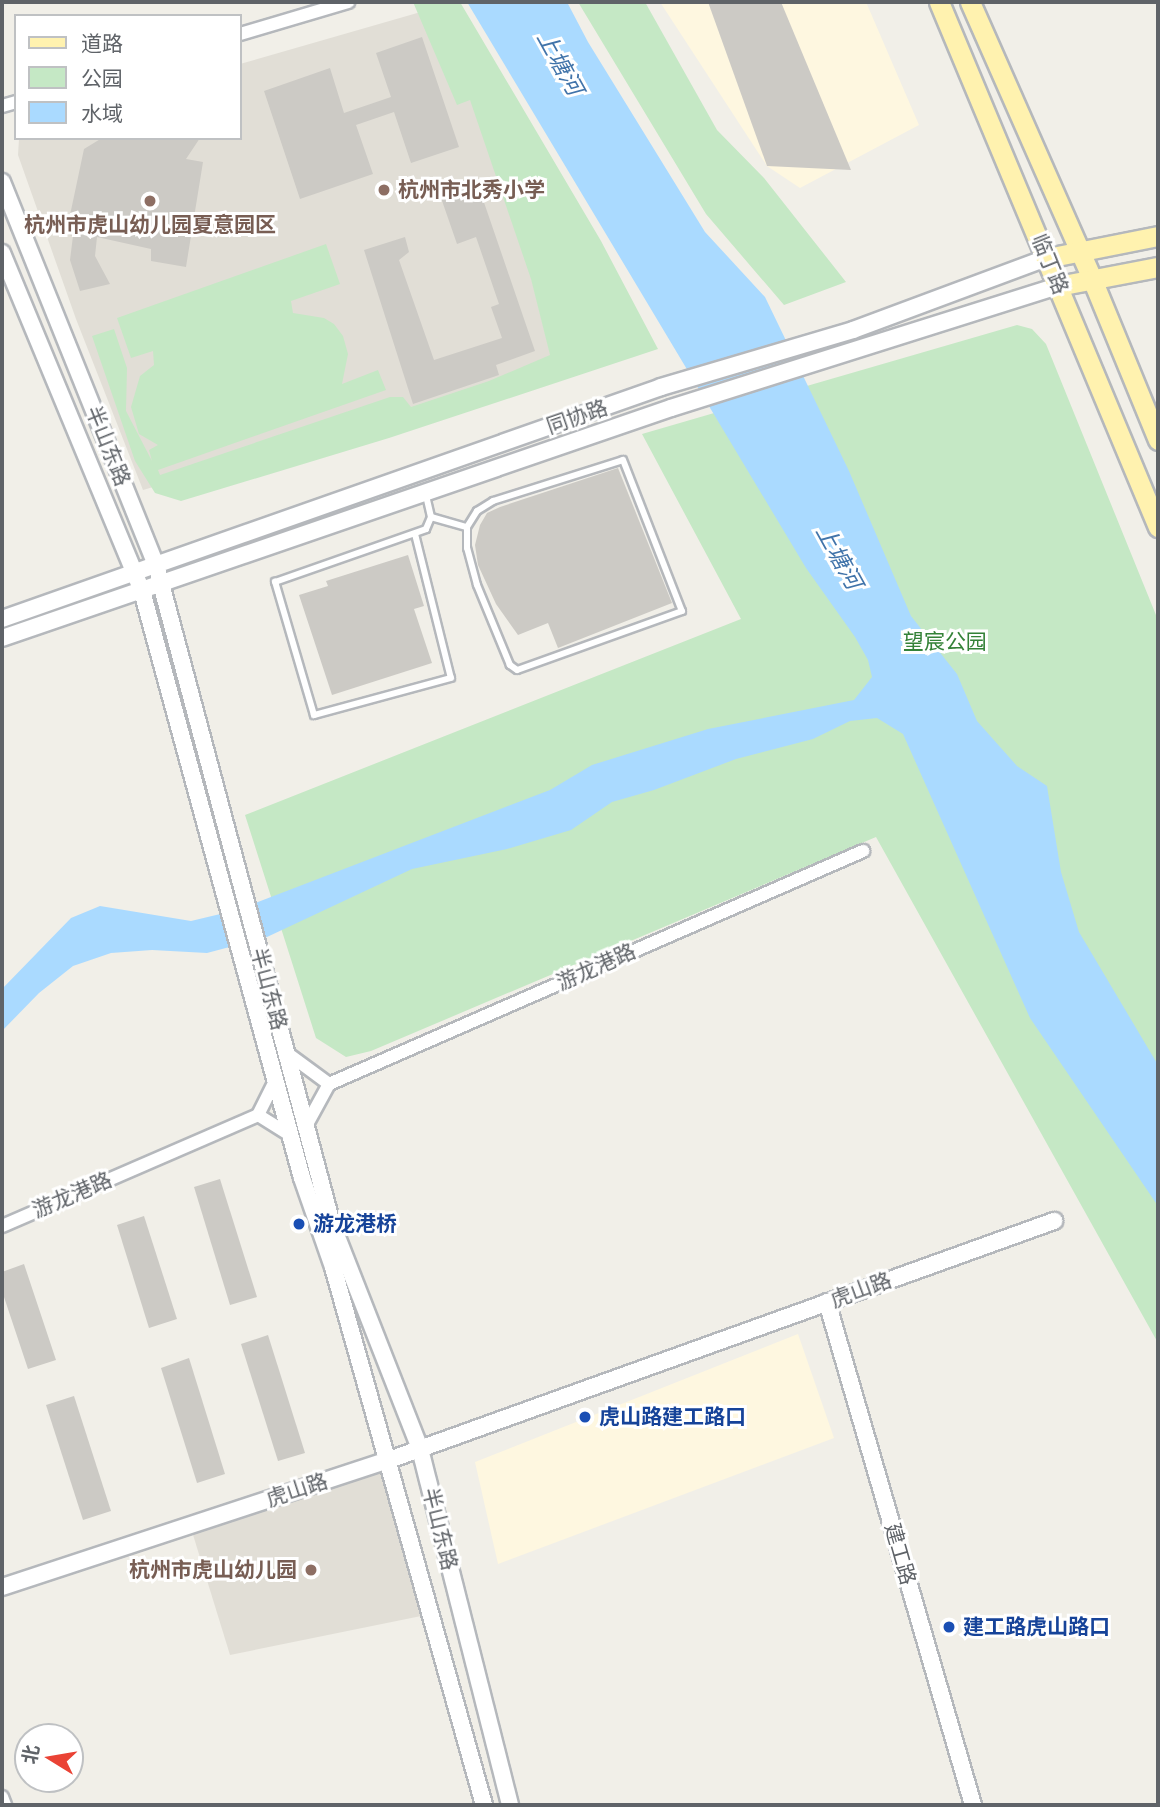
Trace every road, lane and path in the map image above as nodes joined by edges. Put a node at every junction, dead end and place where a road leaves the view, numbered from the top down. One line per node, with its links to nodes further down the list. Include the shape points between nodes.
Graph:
1 (348, 2): 4 (street)
2 (939, 2): 9 (main road, 临丁路)
3 (970, 2): 7 (main road, 临丁路)
4 (242, 33)
5 (2, 182): 19 (main road, 半山东路)
6 (1158, 236): 7 (main road, 同协路)
7 (1079, 251): 9 (main road, 同协路); 11 (main road, 临丁路)
8 (2, 253): 20 (main road, 半山东路)
9 (1047, 258): 12 (main road, 临丁路); 19 (main road, 同协路, via 853,330 661,387)
10 (1158, 267): 11 (main road, 同协路)
11 (1092, 279): 12 (main road, 同协路); 13 (main road, 临丁路)
12 (1058, 285): 14 (main road, 同协路); 17 (main road, 临丁路)
13 (1158, 440)
14 (425, 491): 15 (lane); 21 (main road, 同协路)
15 (431, 517): 16 (lane); 18 (lane, via 426,529)
16 (467, 527): 16 (lane, via 477,511 493,502 623,460 682,611 517,670 510,665 477,585 467,548)
17 (1158, 527)
18 (415, 534): 18 (lane, via 451,678 314,715 275,582)
19 (156, 565): 20 (main road, 同协路); 21 (main road, 半山东路)
20 (132, 573): 22 (main road, 半山东路); 23 (main road, 同协路)
21 (159, 582): 22 (main road, 同协路); 26 (main road, 半山东路)
22 (142, 591): 24 (main road, 同协路); 27 (main road, 半山东路)
23 (2, 620)
24 (2, 638)
25 (863, 851): 28 (street, 游龙港路)
26 (286, 1053): 28 (street); 30 (main road, 半山东路)
27 (276, 1079): 29 (street); 31 (main road, 半山东路)
28 (329, 1084): 30 (street)
29 (258, 1115): 31 (street); 33 (street, 游龙港路)
30 (306, 1126): 35 (main road, 半山东路, via 332,1224)
31 (290, 1135): 36 (main road, 半山东路)
32 (1054, 1221): 34 (main road, 虎山路)
33 (2, 1226)
34 (827, 1302): 35 (main road, 虎山路); 42 (main road, 建工路)
35 (419, 1448): 36 (main road, 虎山路); 41 (main road, 半山东路)
36 (389, 1460): 37 (main road, 虎山路); 40 (main road, 半山东路)
37 (2, 1587)
38 (2, 1797): 39 (street)
39 (5, 1805)
40 (484, 1805)
41 (510, 1805)
42 (973, 1805)

